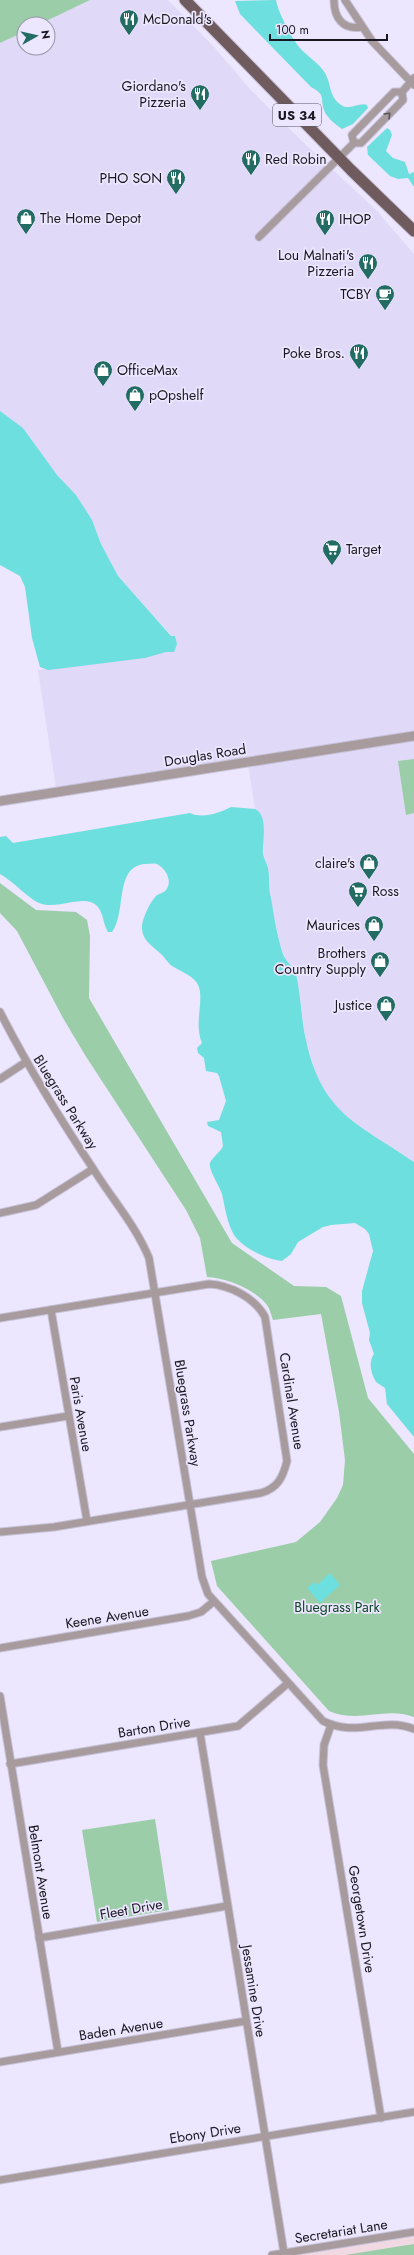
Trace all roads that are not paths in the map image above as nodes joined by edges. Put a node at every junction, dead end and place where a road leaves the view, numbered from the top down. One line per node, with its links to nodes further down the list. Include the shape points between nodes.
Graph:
1 (185, 0): 8 (main road, US 34)
2 (334, 0): 4 (street, via 340,21 345,26)
3 (344, 0): 4 (street)
4 (361, 27): 5 (street)
5 (413, 82): 6 (street)
6 (402, 92): 7 (street, one-way to 6, via 361,143 403,100); 7 (street, via 394,92 352,135)
7 (354, 143): 8 (street)
8 (339, 158): 9 (main road, US 34); 10 (street)
9 (414, 231)
10 (259, 237)
11 (414, 736): 12 (street, Douglas Road)
12 (0, 801)
13 (0, 1012): 14 (street, Bluegrass Parkway)
14 (26, 1062): 15 (street); 16 (street, Bluegrass Parkway)
15 (0, 1079)
16 (93, 1169): 17 (street, via 36,1205); 18 (street, Bluegrass Parkway, via 141,1240 149,1258)
17 (0, 1213)
18 (155, 1292): 19 (street, Cardinal Avenue); 23 (street, Bluegrass Parkway); 23 (street, Cardinal Avenue, via 209,1284 224,1286 254,1302 265,1317 268,1331 287,1452 284,1473 278,1483 269,1490)
19 (51, 1310): 20 (street, Cardinal Avenue); 21 (street, Paris Avenue)
20 (0, 1318)
21 (68, 1416): 22 (street); 24 (street, Paris Avenue)
22 (0, 1427)
23 (190, 1505): 24 (street, Cardinal Avenue); 26 (street, Bluegrass Parkway, via 202,1577 205,1589)
24 (87, 1521): 25 (street, Cardinal Avenue)
25 (0, 1532)
26 (213, 1602): 27 (street, Keene Avenue, via 201,1612 188,1616); 28 (street, Bluegrass Parkway)
27 (0, 1648)
28 (287, 1684): 30 (street, Bluegrass Parkway); 32 (street, Barton Drive, via 244,1723)
29 (0, 1696): 33 (street, Belmont Avenue)
30 (331, 1726): 31 (street, via 355,1729 397,1724); 40 (street, Georgetown Drive, via 324,1745 323,1765)
31 (414, 1729)
32 (200, 1733): 33 (street, Barton Drive); 34 (street, Jessamine Drive)
33 (10, 1764): 35 (street, Belmont Avenue)
34 (227, 1906): 35 (street, Fleet Drive); 36 (street, Jessamine Drive)
35 (39, 1938): 37 (street, Belmont Avenue)
36 (246, 2021): 37 (street, Baden Avenue); 41 (street, Jessamine Drive)
37 (58, 2052): 38 (street, Baden Avenue)
38 (0, 2062)
39 (414, 2112): 40 (street, Ebony Drive)
40 (381, 2118): 41 (street, Ebony Drive)
41 (265, 2137): 42 (street, Ebony Drive); 44 (street, Jessamine Drive)
42 (0, 2180)
43 (414, 2232): 44 (street, Secretariat Lane)
44 (284, 2253): 45 (street, Secretariat Lane)
45 (272, 2255)

